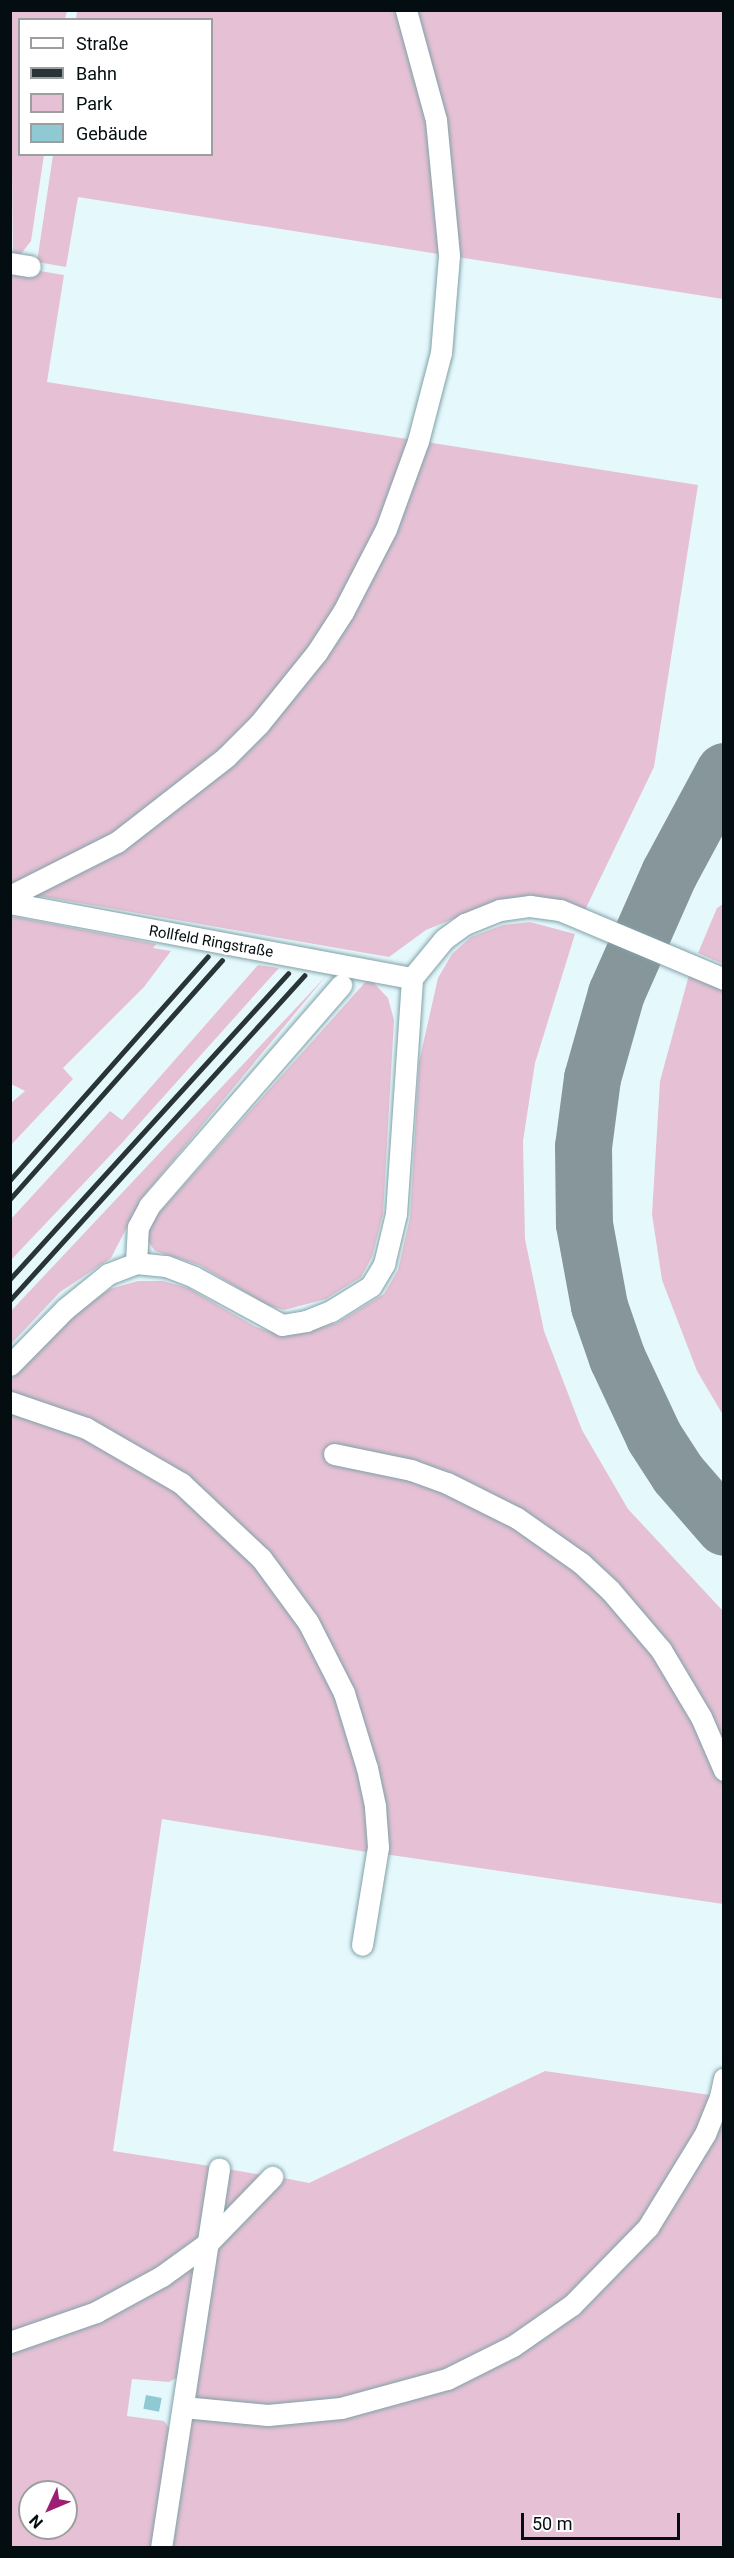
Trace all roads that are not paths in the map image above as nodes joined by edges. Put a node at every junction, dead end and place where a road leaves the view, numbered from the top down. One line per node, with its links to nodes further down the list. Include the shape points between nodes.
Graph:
1 (406, 10): 2 (lane, via 436,120 449,255 441,353 418,441 386,529 343,612 317,651 274,706 226,757 117,842)
2 (10, 896)
3 (10, 903): 4 (lane, Rollfeld Ringstraße)
4 (412, 978): 5 (lane, via 444,939 465,924 500,910 530,906 560,910); 7 (lane, via 396,1214 384,1264 371,1286 331,1311 306,1321 282,1324 194,1277 166,1266)
5 (723, 978)
6 (341, 985): 7 (lane, via 149,1206 138,1227)
7 (136, 1263): 8 (lane, via 108,1274 73,1302)
8 (10, 1365)
9 (10, 1402): 12 (lane, via 86,1428 181,1483 255,1551 308,1622 347,1702 375,1807 378,1847)
10 (334, 1454): 11 (lane, via 411,1470 474,1495 517,1518 581,1563 610,1590 661,1650 701,1718)
11 (723, 1770)
12 (362, 1945)
13 (723, 2078): 18 (lane, via 720,2097 701,2142 648,2227 572,2305 513,2346 447,2379 341,2408 268,2415)
14 (219, 2169): 16 (lane)
15 (272, 2177): 16 (lane)
16 (209, 2242): 17 (lane, via 162,2276 96,2312); 18 (lane)
17 (10, 2342)
18 (183, 2407): 19 (lane)
19 (161, 2547)

